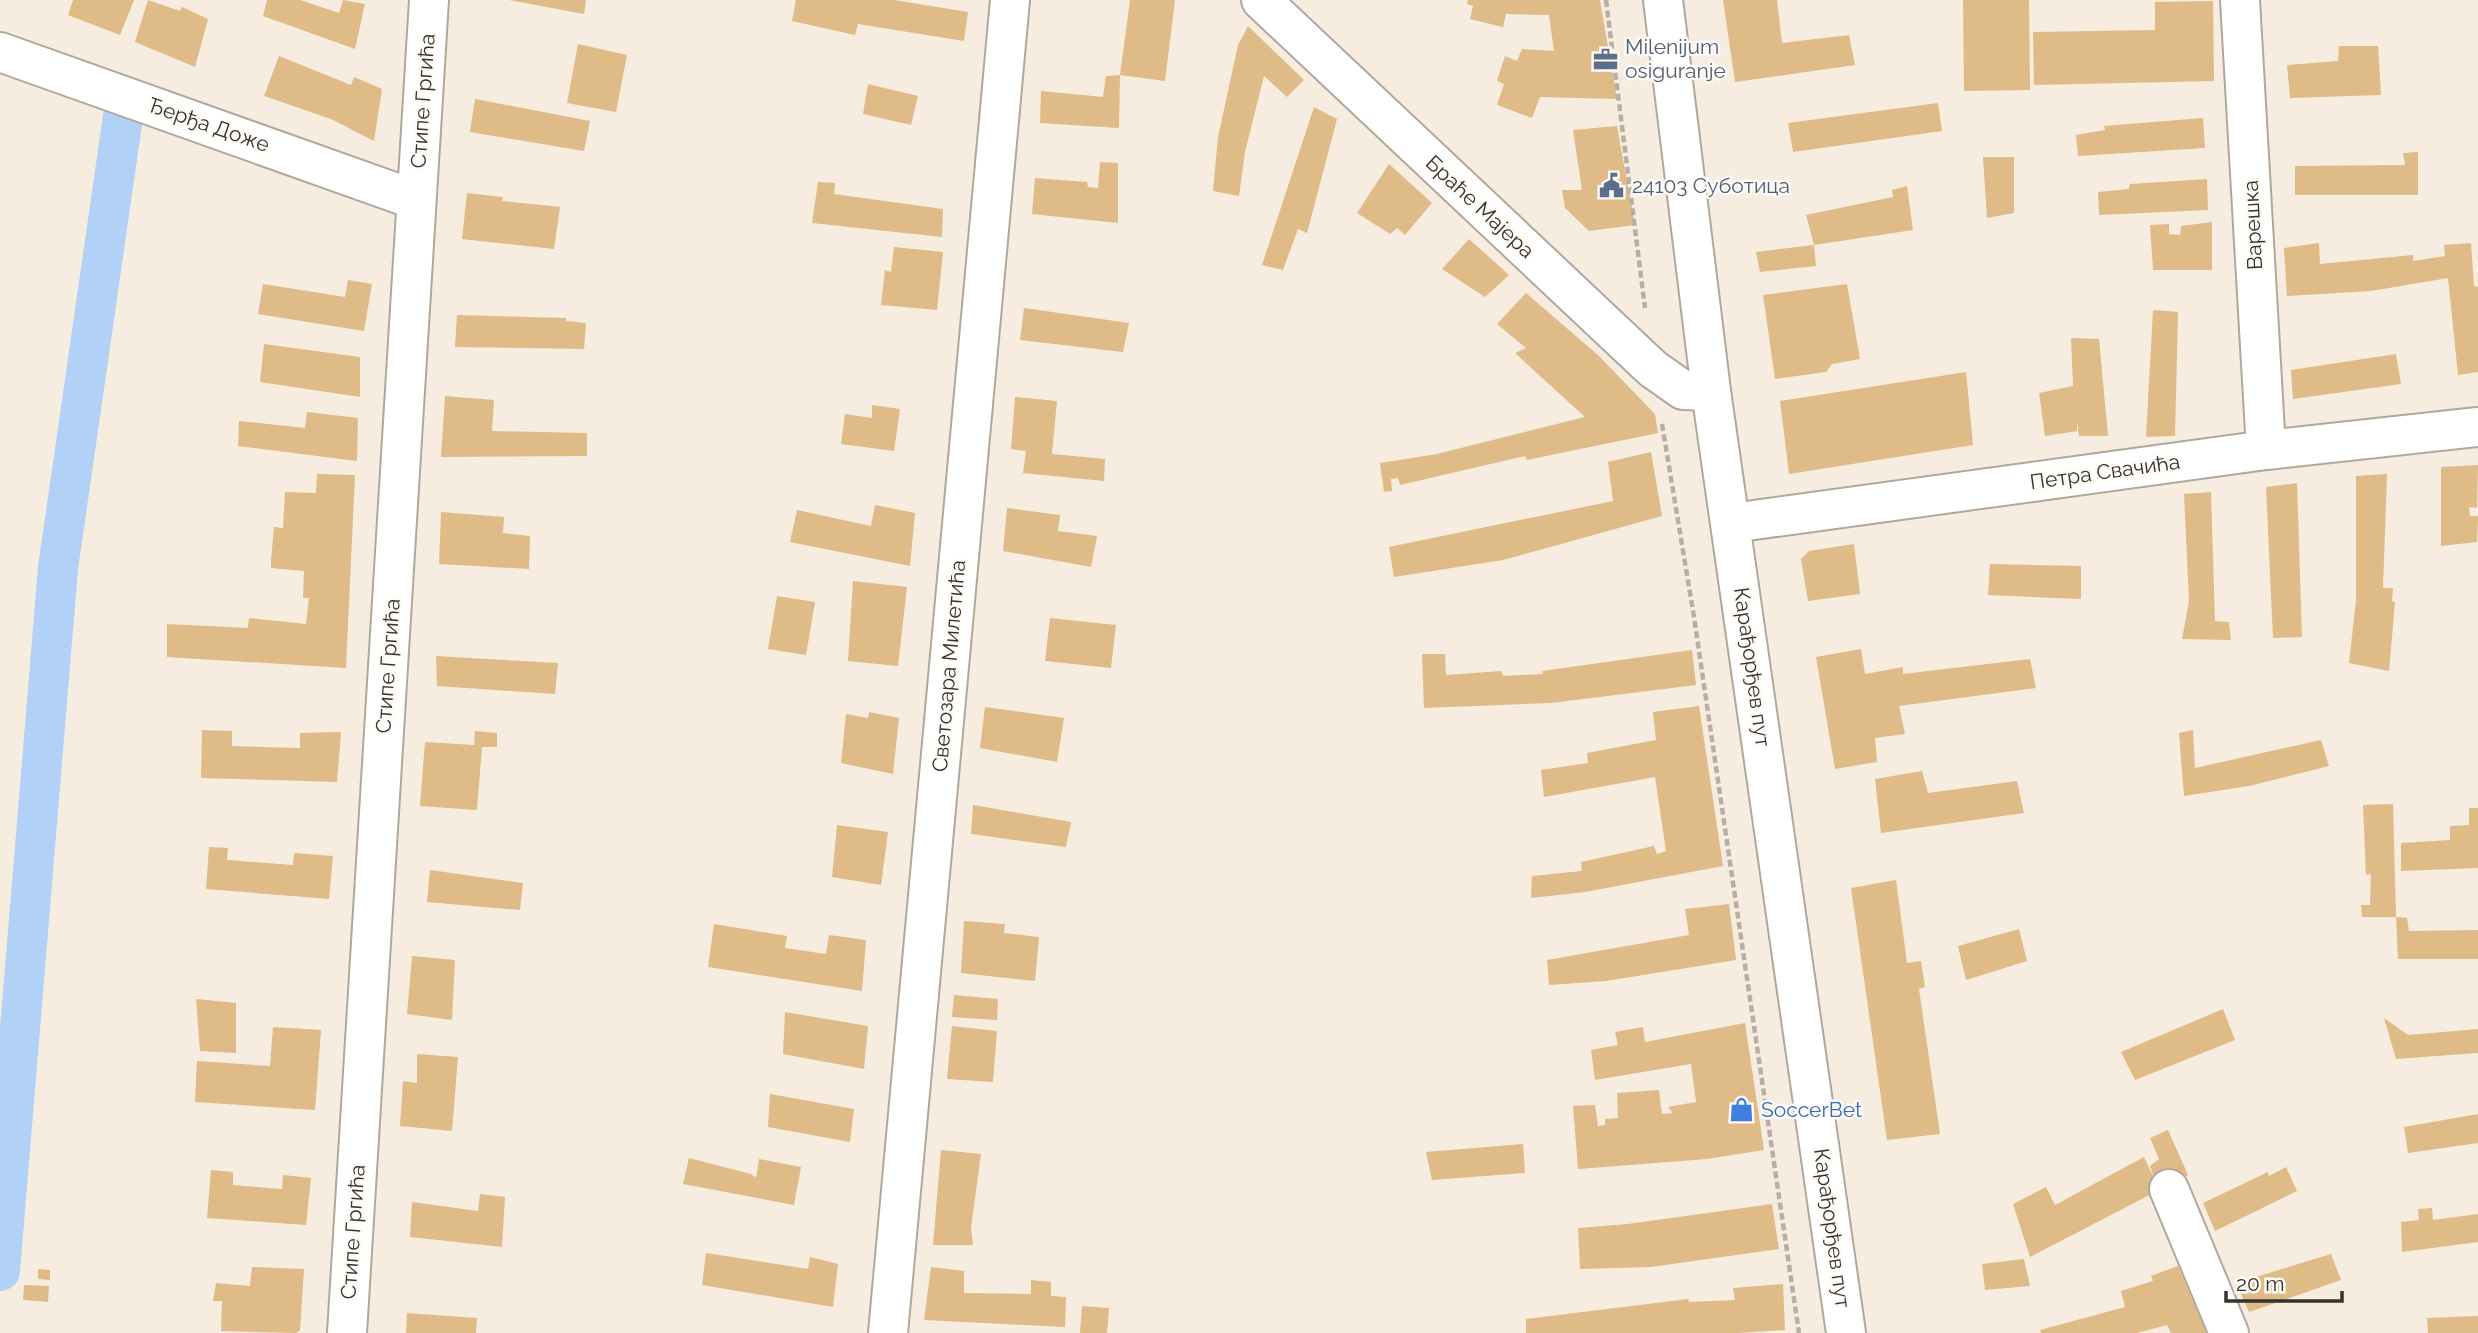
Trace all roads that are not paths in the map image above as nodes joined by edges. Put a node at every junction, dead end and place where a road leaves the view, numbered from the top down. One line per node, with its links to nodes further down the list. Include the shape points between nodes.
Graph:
1 (429, 0): 7 (street, Стипе Гргића)
2 (1010, 0): 14 (street, Светозара Милетића)
3 (1261, 0): 8 (street, Браће Мајера, via 1653,369 1683,390)
4 (1662, 0): 8 (street, Карађорђев пут)
5 (2240, 0): 10 (street, Варешка)
6 (0, 52): 7 (street, Ђерђа Доже)
7 (416, 200): 13 (street, Стипе Гргића)
8 (1711, 391): 11 (street, Карађорђев пут)
9 (2478, 427): 10 (street, Петра Свачића)
10 (2266, 450): 11 (street, Петра Свачића)
11 (1732, 523): 15 (street, Карађорђев пут)
12 (2169, 1189): 16 (street)
13 (347, 1333)
14 (888, 1333)
15 (1846, 1333)
16 (2229, 1333)

